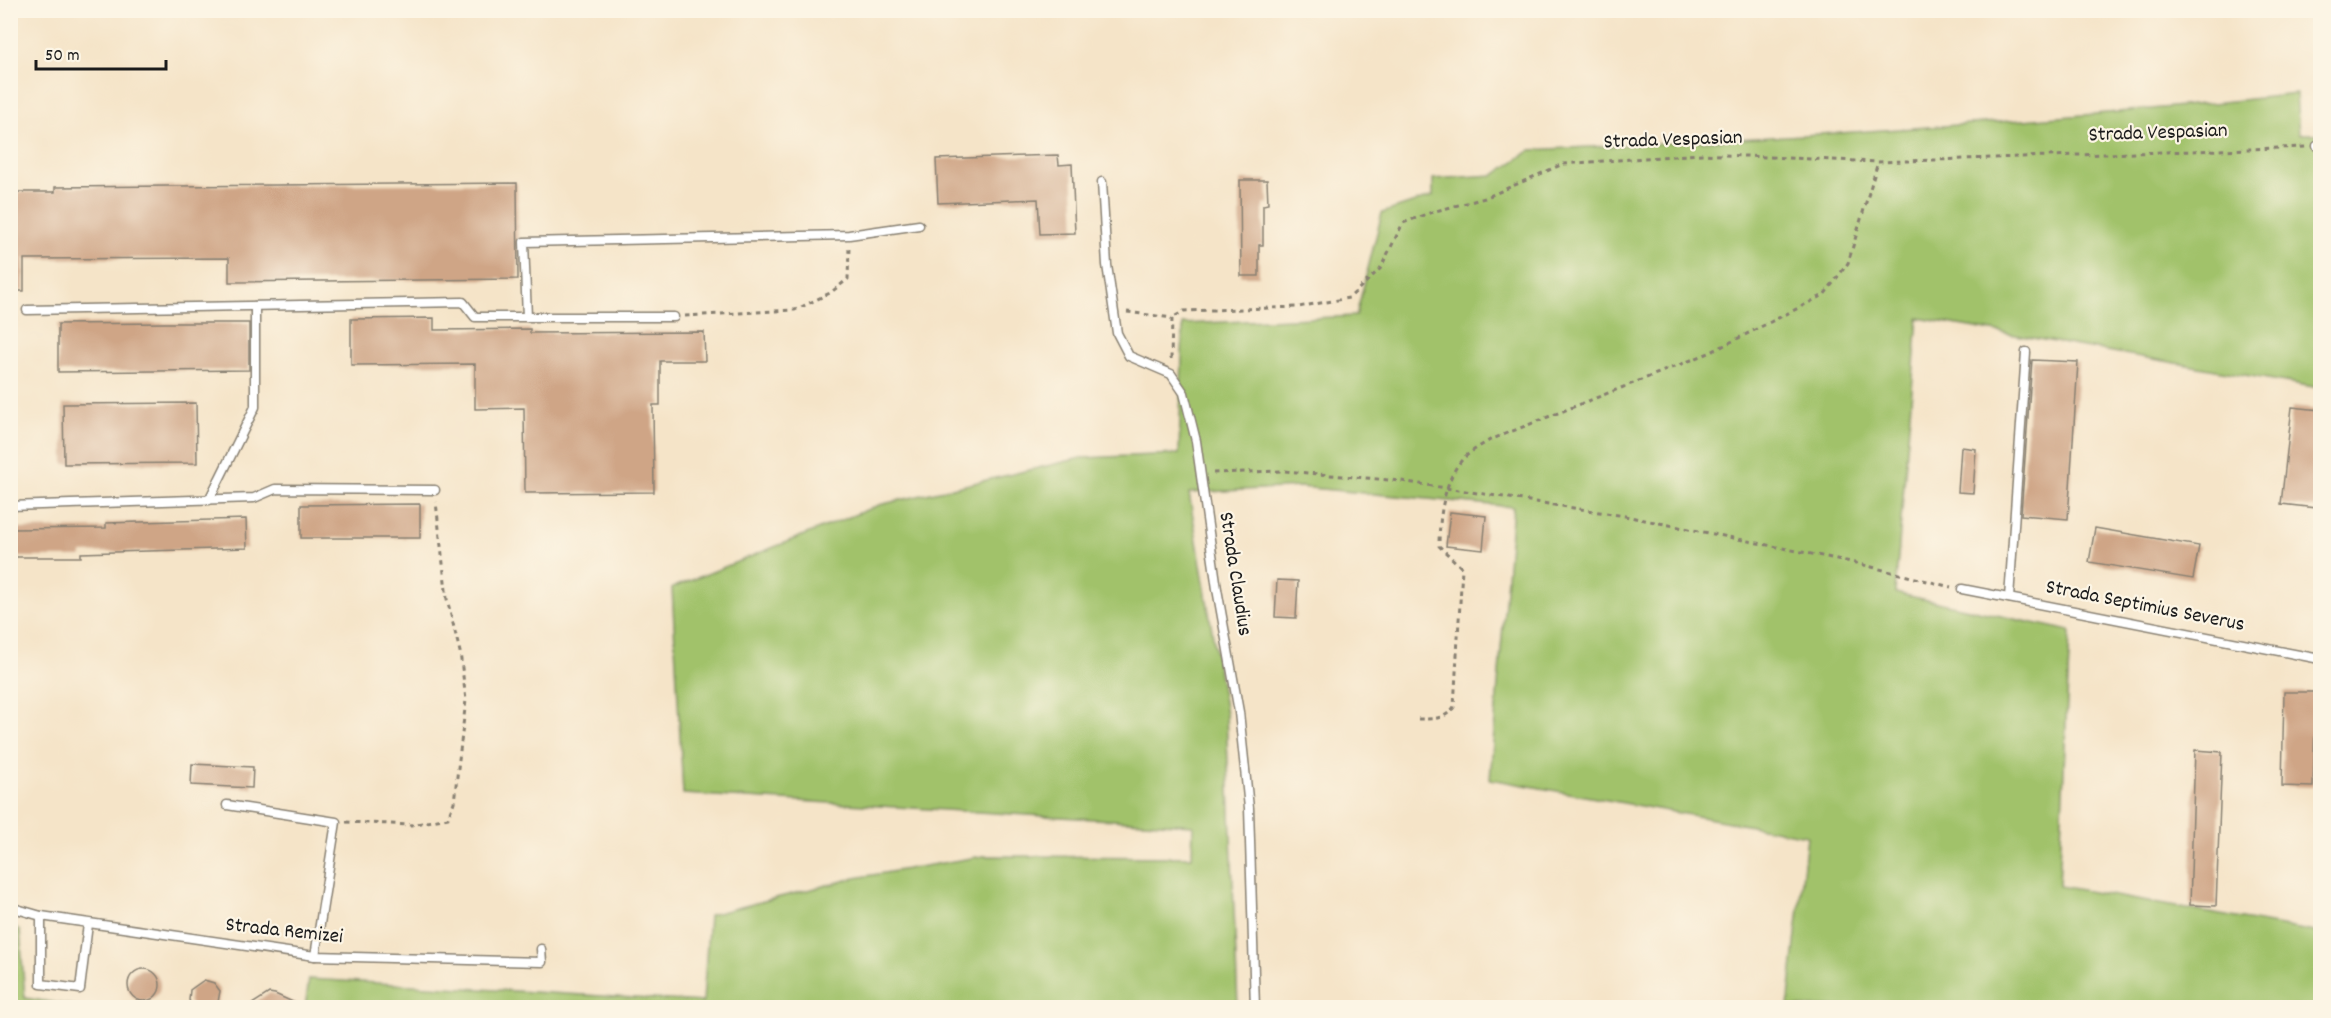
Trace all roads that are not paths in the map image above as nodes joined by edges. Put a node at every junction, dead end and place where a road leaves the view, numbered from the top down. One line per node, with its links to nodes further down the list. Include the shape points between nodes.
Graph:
1 (1102, 182): 20 (lane, Strada Claudius, via 1107,266 1117,333 1129,356 1171,374 1184,393 1196,441 1239,712 1248,797)
2 (919, 225): 5 (lane, via 849,235 524,242)
3 (255, 306): 4 (lane); 5 (lane, via 463,302 475,317); 9 (lane, via 255,407)
4 (27, 310)
5 (527, 317): 6 (lane)
6 (674, 317)
7 (2026, 352): 12 (lane)
8 (435, 490): 9 (lane, via 275,489 254,498)
9 (209, 500): 10 (lane)
10 (10, 506)
11 (1962, 589): 12 (lane, Strada Septimius Severus)
12 (2009, 598): 13 (lane, Strada Septimius Severus)
13 (2320, 659)
14 (227, 805): 19 (lane, via 336,822)
15 (10, 907): 16 (lane, Strada Remizei)
16 (41, 916): 17 (lane, Strada Remizei); 17 (lane, via 40,984 80,989)
17 (88, 924): 19 (lane, Strada Remizei)
18 (541, 949): 19 (lane, Strada Remizei, via 542,963)
19 (315, 957)
20 (1255, 1008)

